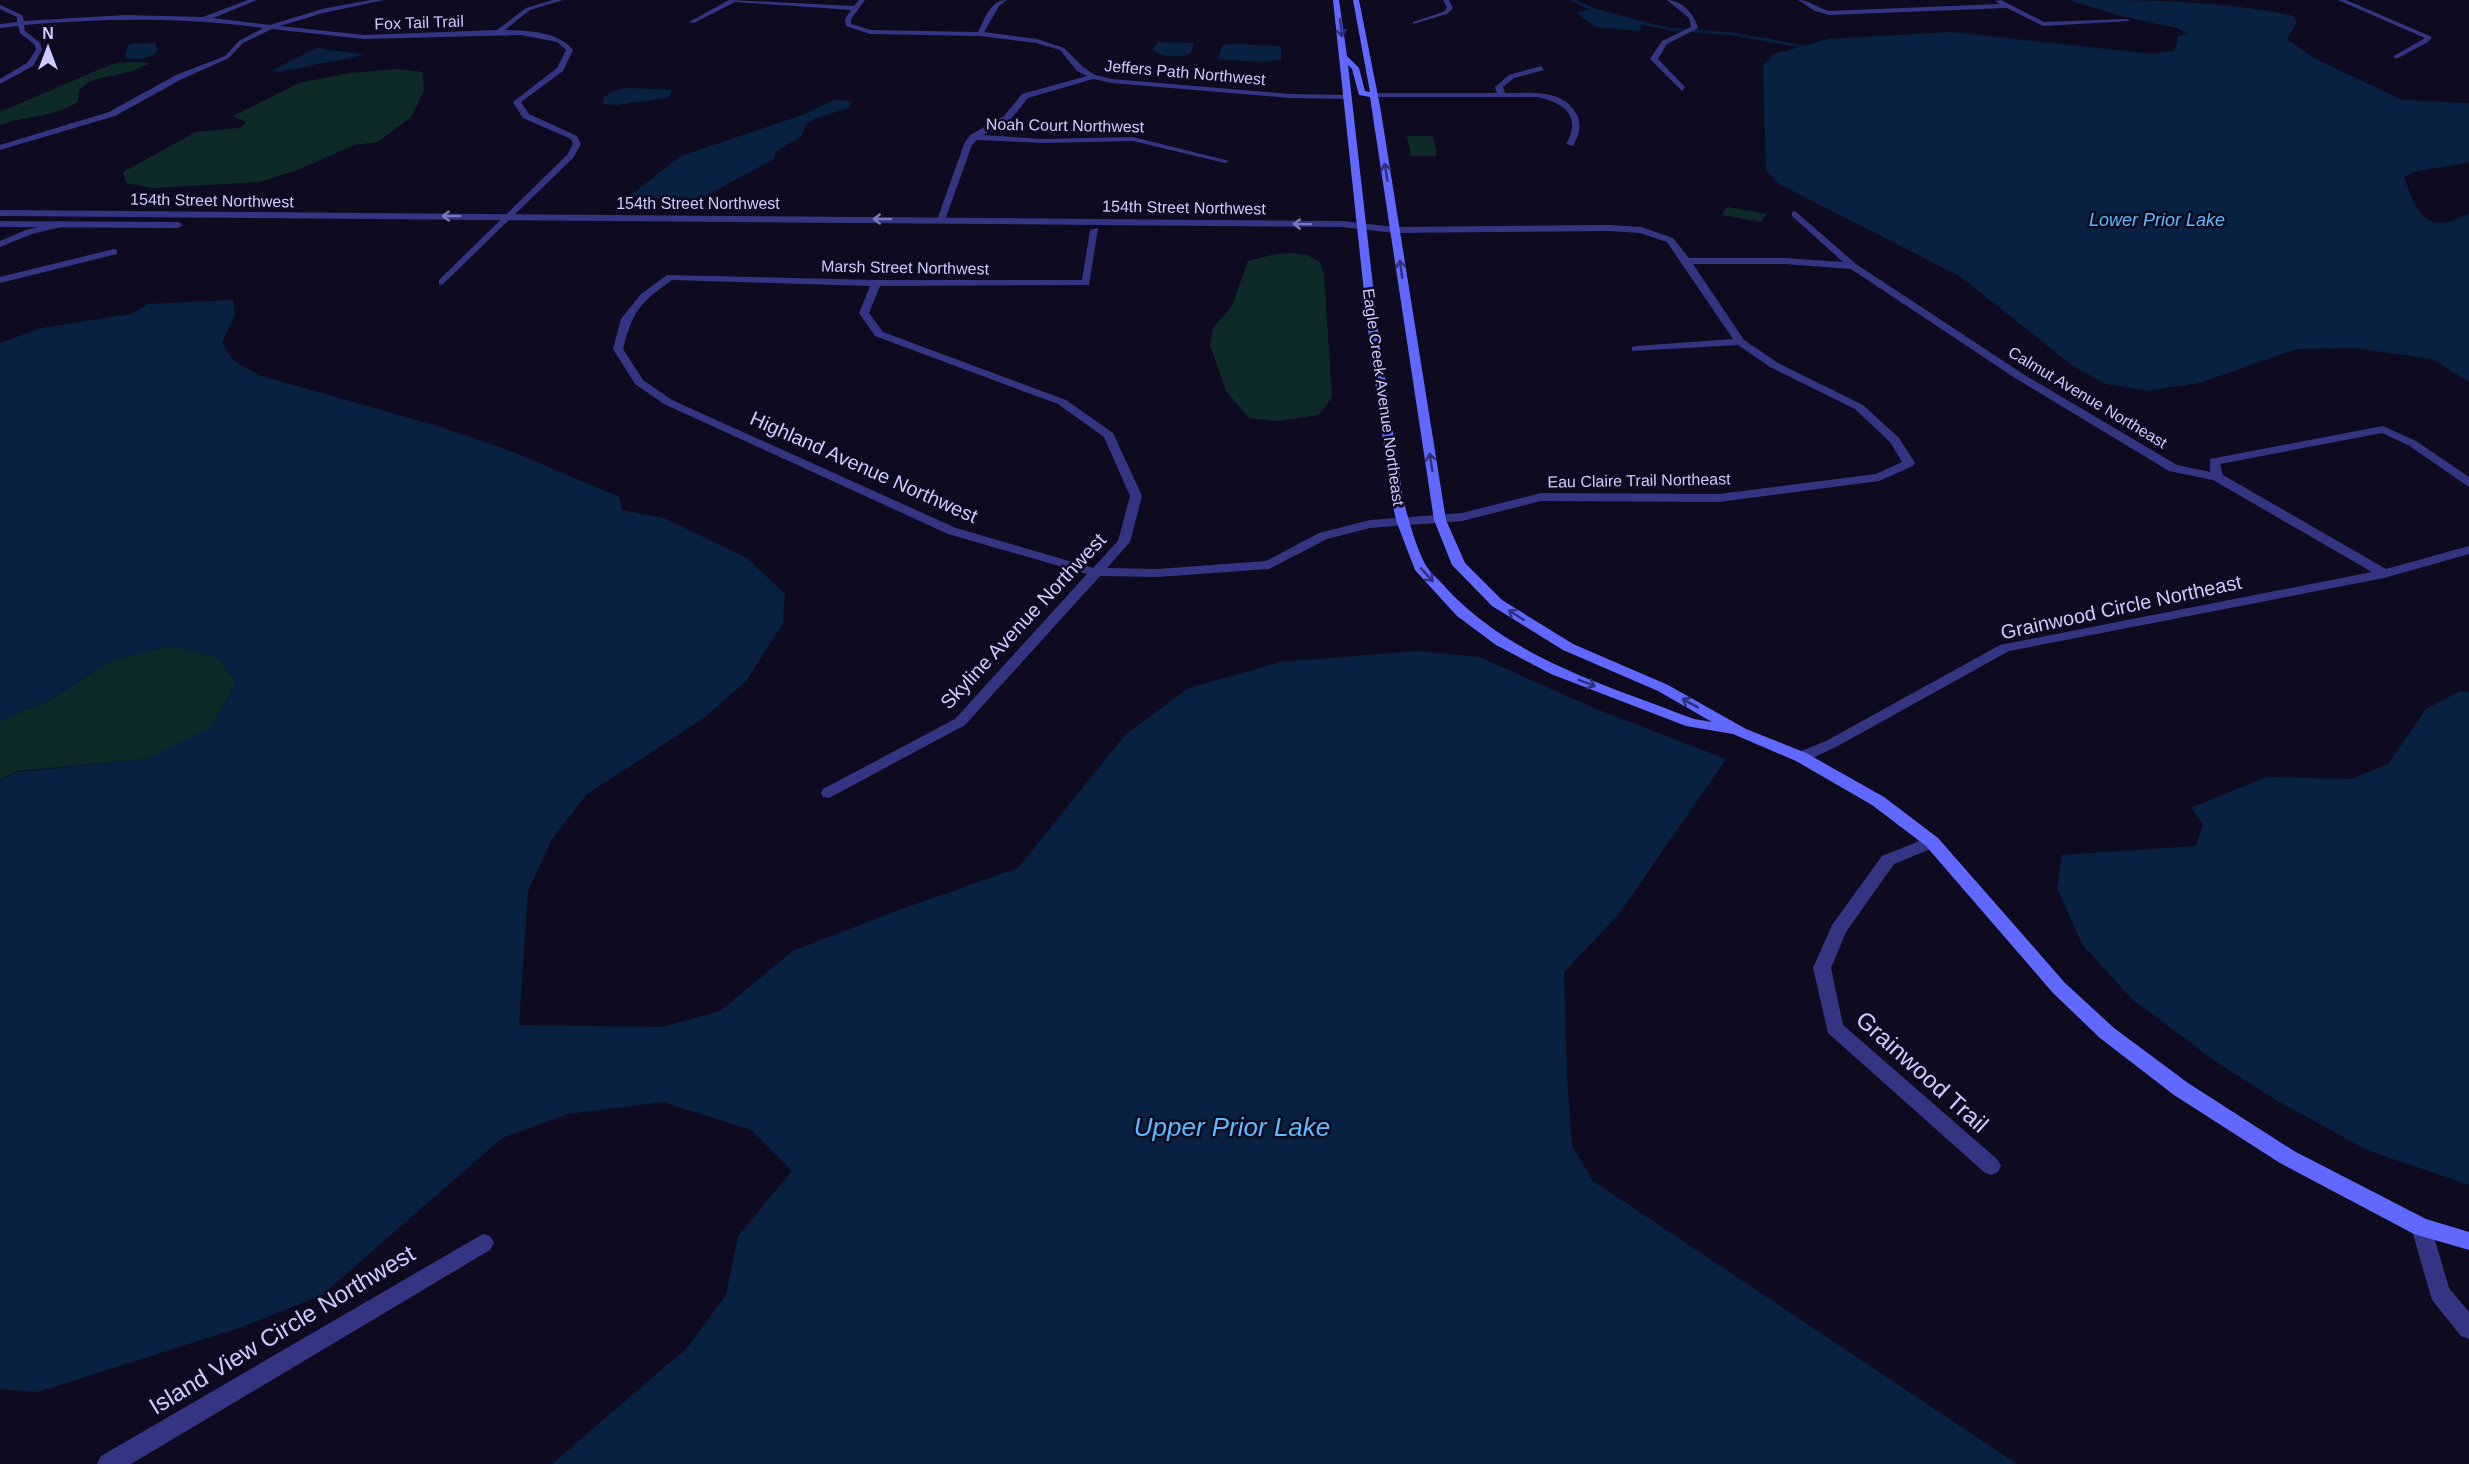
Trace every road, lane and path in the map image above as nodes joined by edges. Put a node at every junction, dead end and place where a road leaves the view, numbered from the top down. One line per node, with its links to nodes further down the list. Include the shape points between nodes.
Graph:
1 (254, 0): 17 (street)
2 (381, 0): 23 (street, via 322,11)
3 (560, 0): 24 (street, via 528,9)
4 (735, 0): 16 (street); 19 (street)
5 (862, 0): 16 (street)
6 (1004, 0): 25 (street, via 996,5)
7 (1336, 0): 26 (main road, Eagle Creek Avenue Northeast, one-way to 26)
8 (1356, 0): 32 (main road, Eagle Creek Avenue Northeast)
9 (1446, 0): 21 (street, via 1450,8 1445,13)
10 (1670, 0): 31 (street, via 1692,17 1695,28 1667,41 1656,51 1654,59)
11 (1801, 0): 14 (street, via 1829,13)
12 (1996, 0): 14 (street)
13 (2341, 0): 27 (street, via 2428,37)
14 (2007, 6): 18 (street, via 2043,24)
15 (0, 7): 20 (street, via 20,16)
16 (857, 8): 25 (street, Jeffers Path Northwest, via 848,19 848,25 855,29)
17 (202, 20): 20 (street, Fox Tail Trail, via 99,17); 23 (street, Fox Tail Trail)
18 (2127, 21)
19 (692, 22)
20 (22, 23): 22 (street, Fox Tail Trail); 30 (street, via 22,32 38,44 39,50 30,64)
21 (1415, 23)
22 (0, 26)
23 (271, 27): 24 (street, Fox Tail Trail, via 364,37); 37 (street, via 242,42 227,57 179,77 112,114)
24 (498, 33): 42 (street, Fox Tail Trail, via 537,35 558,40 570,50 560,69 517,102 526,116 574,138 577,144 570,156)
25 (981, 34): 29 (street, Jeffers Path Northwest, via 1037,40 1062,49)
26 (1344, 57): 32 (main road, via 1355,68 1362,93); 34 (main road, Eagle Creek Avenue Northeast)
27 (2396, 57)
28 (1541, 68): 33 (street, via 1502,82)
29 (1093, 77): 34 (street, Jeffers Path Northwest, via 1142,85); 35 (street, via 1025,96 1009,117)
30 (0, 82)
31 (1682, 89)
32 (1374, 95): 33 (street); 50 (main road, Eagle Creek Avenue Northeast, one-way to 32)
33 (1502, 95): 36 (street, via 1537,95 1566,104 1577,129)
34 (1348, 97): 48 (main road, Eagle Creek Avenue Northeast)
35 (973, 137): 38 (street, Noah Court Northwest, via 1043,141 1132,139); 43 (street)
36 (1570, 144)
37 (0, 148)
38 (1225, 161)
39 (0, 213): 41 (street, 154th Street Northwest)
40 (1795, 214): 55 (street, Calmut Avenue Northeast)
41 (217, 215): 42 (street, 154th Street Northwest, one-way to 41); 45 (street, via 36,219)
42 (509, 216): 43 (street, 154th Street Northwest, one-way to 42); 47 (street, Fox Tail Trail)
43 (941, 220): 48 (street, 154th Street Northwest, one-way to 43)
44 (0, 224): 45 (street, 154th Street Northwest)
45 (14, 224): 46 (street, 154th Street Northwest); 51 (street)
46 (62, 224): 47 (street, 154th Street Northwest); 52 (street)
47 (500, 225): 49 (street, 154th Street Northwest); 58 (street, Fox Tail Trail)
48 (1361, 229): 49 (street, 154th Street Northwest); 50 (street, 154th Street Northwest); 66 (main road, Eagle Creek Avenue Northeast)
49 (1095, 230): 59 (street, Marsh Street Northwest, via 1086,284)
50 (1395, 230): 54 (street, 154th Street Northwest, via 1641,230 1670,240); 64 (main road, Eagle Creek Avenue Northeast, one-way to 50)
51 (0, 233)
52 (0, 244)
53 (114, 252): 57 (street)
54 (1686, 261): 55 (street); 60 (street, Eau Claire Trail Northeast)
55 (1853, 266): 62 (street, Calmut Avenue Northeast, via 2019,376 2173,468)
56 (670, 277): 59 (street, Marsh Street Northwest); 68 (street, Highland Avenue Northwest, via 644,296 625,321 618,349 639,382 649,389 668,402 952,531)
57 (0, 280)
58 (442, 282)
59 (876, 283): 68 (street, Skyline Avenue Northwest, via 864,313 879,334 1062,402 1109,435 1136,496 1124,542)
60 (1740, 342): 61 (street); 64 (street, Eau Claire Trail Northeast, via 1774,365 1859,407 1895,440 1909,463 1879,477 1719,498 1541,498)
61 (1636, 349)
62 (2217, 477): 63 (street, via 2214,462 2383,429 2412,443); 69 (street, Calmut Avenue Northeast)
63 (2469, 483)
64 (1440, 520): 65 (street, Eau Claire Trail Northeast); 70 (main road, Eagle Creek Avenue Northeast, one-way to 64, via 1663,688 1568,648 1497,603 1459,565)
65 (1419, 522): 66 (street, Highland Avenue Northwest)
66 (1403, 523): 68 (street, Highland Avenue Northwest, via 1370,525 1323,536 1269,565 1157,573); 70 (main road, Eagle Creek Avenue Northeast, one-way to 70, via 1420,567 1462,613 1502,642 1556,671 1691,723)
67 (2469, 550): 69 (street, Grainwood Circle Northeast)
68 (1094, 572): 72 (street, Skyline Avenue Northwest, via 960,722)
69 (2384, 574): 71 (street, Grainwood Circle Northeast, via 2005,648)
70 (1741, 732): 71 (main road, Eagle Creek Avenue Northeast)
71 (1801, 757): 73 (main road, Eagle Creek Avenue Northeast, via 1878,801)
72 (829, 792)
73 (1932, 842): 74 (street, Grainwood Trail, via 1888,860 1838,930 1822,968 1835,1028); 75 (main road, Eagle Creek Avenue Northeast, via 2028,955 2107,1033 2181,1089 2287,1157)
74 (1990, 1166)
75 (2421, 1227): 76 (main road, Eagle Creek Avenue Northeast); 78 (street, via 2440,1293)
76 (2469, 1241)
77 (483, 1243): 79 (street, Island View Circle Northwest)
78 (2469, 1329)
79 (109, 1464)

